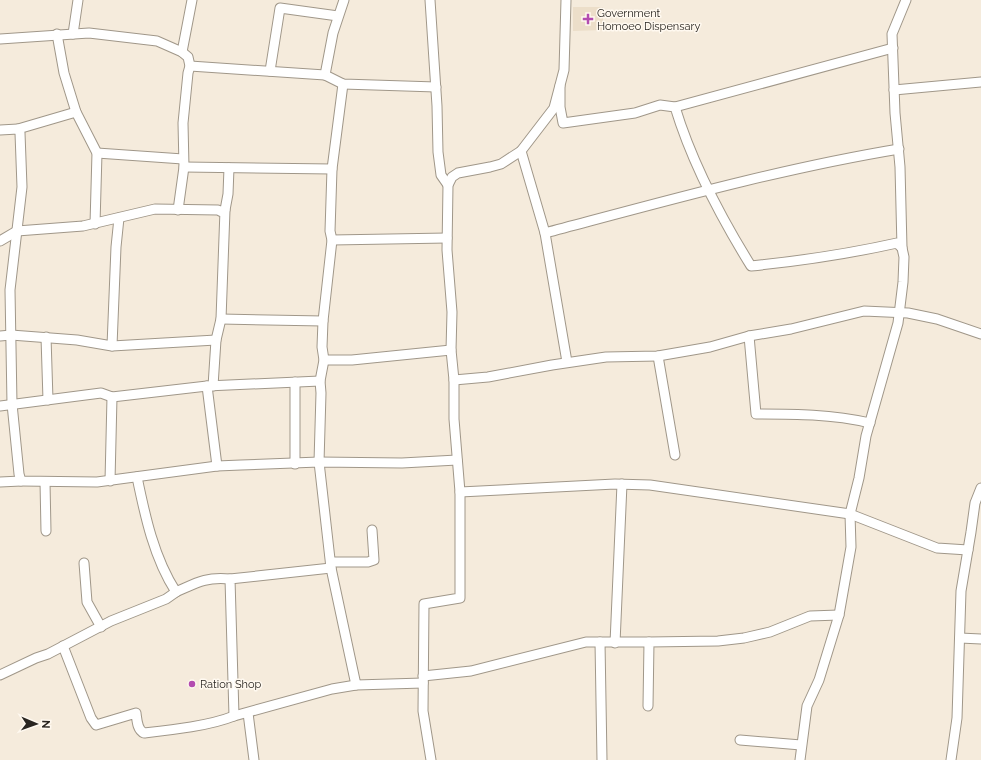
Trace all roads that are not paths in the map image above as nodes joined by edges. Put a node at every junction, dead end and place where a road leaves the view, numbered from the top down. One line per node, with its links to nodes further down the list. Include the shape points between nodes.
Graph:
1 (78, 0): 9 (street)
2 (192, 0): 12 (street)
3 (344, 0): 7 (street)
4 (430, 0): 19 (street)
5 (566, 0): 18 (street, via 564,70)
6 (906, 0): 11 (street, via 892,34)
7 (338, 16): 14 (street, via 280,8); 15 (street)
8 (57, 34): 9 (street); 10 (street); 22 (street, via 64,73)
9 (73, 34): 12 (street, via 89,33 157,41)
10 (0, 39)
11 (893, 48): 20 (street); 21 (street)
12 (182, 52): 13 (street, via 188,58)
13 (190, 66): 14 (street); 28 (street, via 183,123)
14 (270, 71): 15 (street)
15 (325, 75): 17 (street)
16 (981, 82): 20 (street)
17 (343, 84): 19 (street); 30 (street)
18 (560, 86): 21 (street, via 563,123 635,114 660,105); 26 (street, via 554,108)
19 (436, 88): 31 (street, via 438,152 441,175)
20 (894, 90): 25 (street)
21 (675, 107): 32 (street, via 682,131)
22 (76, 112): 23 (street); 27 (street)
23 (18, 129): 24 (street); 37 (street, via 22,187)
24 (0, 130)
25 (899, 149): 32 (street, via 850,157); 42 (street)
26 (521, 151): 31 (street, via 490,168 458,173); 38 (street)
27 (97, 153): 28 (street); 36 (street)
28 (183, 163): 29 (street); 33 (street)
29 (228, 168): 30 (street); 34 (street)
30 (332, 168): 40 (street)
31 (448, 185): 39 (street)
32 (708, 189): 38 (street); 42 (street, via 751,266 858,252 897,243)
33 (178, 210): 34 (street, via 218,210 224,214); 35 (street, via 155,209)
34 (225, 210): 44 (street)
35 (119, 218): 36 (street); 52 (street)
36 (95, 224): 37 (street)
37 (17, 231): 41 (street); 47 (street, via 10,290)
38 (545, 233): 56 (street)
39 (447, 238): 40 (street); 53 (street, via 452,312)
40 (332, 240): 45 (street)
41 (0, 241)
42 (902, 248): 43 (street, via 903,282)
43 (899, 313): 46 (street, via 937,319); 49 (street, via 864,311 791,329); 65 (street)
44 (221, 318): 45 (street); 51 (street)
45 (323, 321): 55 (street)
46 (981, 334)
47 (10, 335): 48 (street); 50 (street); 63 (street)
48 (0, 336)
49 (749, 336): 54 (street, via 710,347); 65 (street, via 756,414 826,416)
50 (46, 338): 52 (street); 62 (street)
51 (216, 340): 52 (street); 60 (street)
52 (112, 346)
53 (451, 350): 55 (street, via 352,360); 57 (street)
54 (658, 356): 56 (street, via 606,357); 66 (street)
55 (324, 360): 58 (street)
56 (567, 362): 57 (street, via 488,377)
57 (454, 380): 67 (street)
58 (320, 381): 59 (street); 68 (street)
59 (295, 382): 60 (street); 69 (street)
60 (210, 386): 61 (street); 70 (street)
61 (112, 397): 62 (street, via 101,393); 73 (street)
62 (48, 400): 63 (street)
63 (12, 404): 64 (street); 72 (street)
64 (0, 406)
65 (870, 423): 79 (street)
66 (675, 455)
67 (457, 460): 68 (street, via 402,463); 78 (street)
68 (319, 462): 69 (street); 85 (street)
69 (295, 464): 70 (street)
70 (217, 466): 71 (street)
71 (137, 477): 73 (street); 87 (street, via 145,519 166,577)
72 (21, 481): 74 (street); 75 (street)
73 (110, 481): 75 (street)
74 (0, 482)
75 (45, 482): 82 (street)
76 (622, 484): 78 (street); 79 (street, via 650,485); 94 (street)
77 (981, 488): 80 (street, via 975,503)
78 (460, 492): 97 (street, via 460,598 424,604)
79 (850, 514): 83 (street, via 937,548); 88 (street, via 851,547)
80 (977, 524): 83 (street)
81 (372, 530): 85 (street, via 374,560)
82 (46, 531)
83 (968, 550): 90 (street, via 961,591)
84 (84, 563): 89 (street, via 87,602)
85 (331, 565): 86 (street); 98 (street)
86 (230, 579): 87 (street, via 201,580); 101 (street)
87 (176, 592): 89 (street, via 166,599)
88 (839, 615): 93 (street, via 810,616 770,632 744,638); 103 (street, via 819,680 808,706)
89 (101, 627): 95 (street)
90 (960, 638): 91 (street); 108 (street, via 957,718)
91 (981, 639)
92 (600, 642): 94 (street); 97 (street, via 586,642 471,671); 106 (street)
93 (649, 642): 94 (street); 99 (street)
94 (614, 643)
95 (63, 646): 96 (street); 101 (street, via 96,725 136,713 139,728 144,733 168,731)
96 (0, 675)
97 (423, 680): 98 (street); 105 (street, via 423,711)
98 (356, 685): 100 (street, via 332,689)
99 (648, 706)
100 (248, 713): 101 (street); 104 (street)
101 (234, 716)
102 (740, 740): 103 (street)
103 (801, 745): 107 (street)
104 (254, 760)
105 (430, 760)
106 (602, 760)
107 (800, 760)
108 (951, 760)

